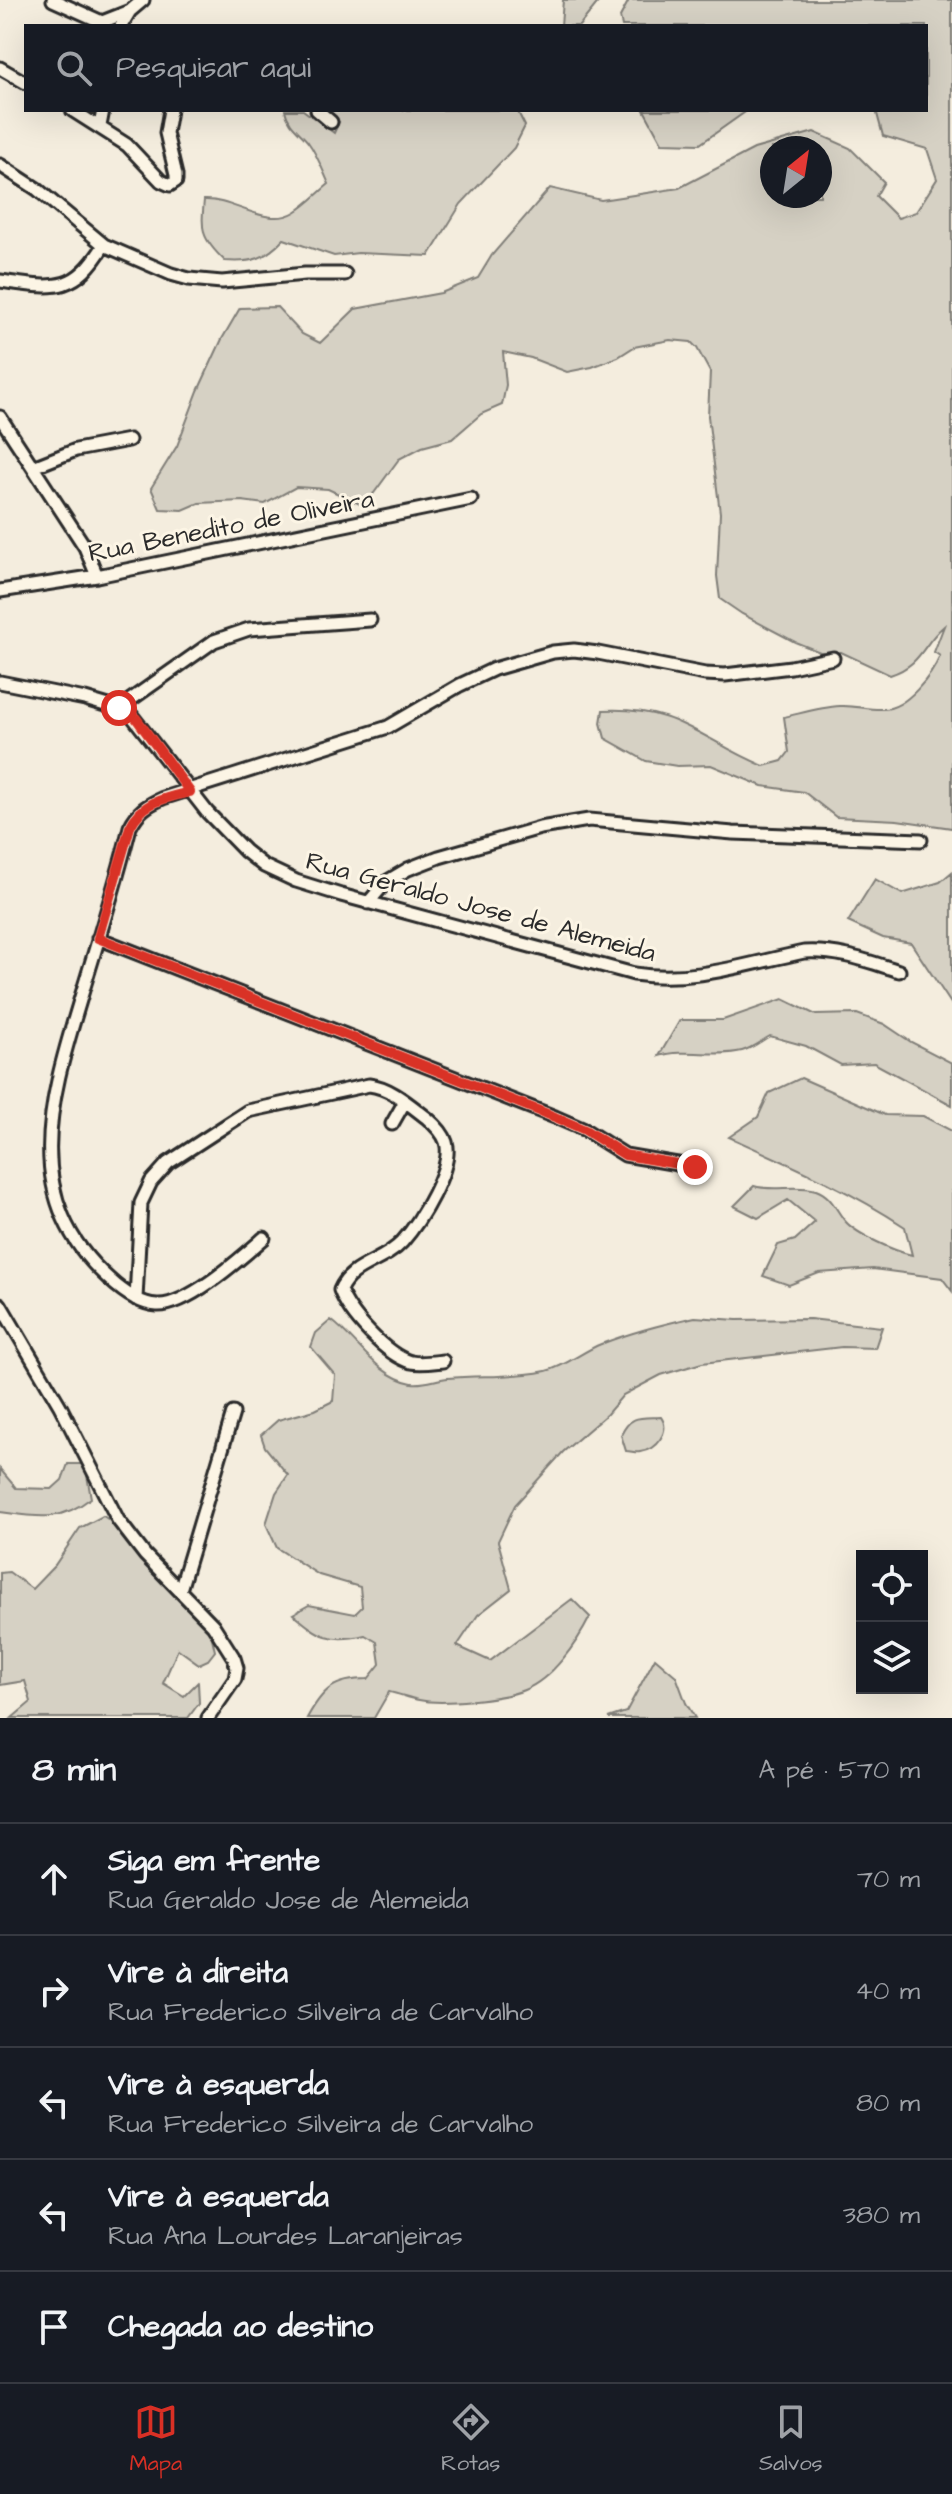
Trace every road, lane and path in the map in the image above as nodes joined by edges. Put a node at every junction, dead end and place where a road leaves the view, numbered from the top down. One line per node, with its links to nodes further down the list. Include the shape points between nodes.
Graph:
1 (53, 0): 4 (street)
2 (143, 0): 3 (street)
3 (130, 11): 4 (street); 5 (street)
4 (106, 24)
5 (122, 24)
6 (0, 68): 7 (street)
7 (24, 82)
8 (76, 112): 13 (street)
9 (103, 112): 13 (street)
10 (170, 112): 13 (street, via 166,133 176,175 170,185)
11 (319, 112): 12 (street)
12 (331, 122)
13 (100, 126)
14 (0, 165): 15 (street)
15 (104, 245): 16 (street, via 205,282); 17 (street, via 93,264 72,282)
16 (345, 274)
17 (0, 281)
18 (0, 417): 20 (street)
19 (129, 440): 20 (street, via 76,450)
20 (33, 467): 22 (street, via 85,547)
21 (471, 499): 22 (street, Rua Benedito de Oliveira)
22 (97, 576): 23 (street, Rua Benedito de Oliveira)
23 (0, 591)
24 (370, 620): 27 (street, via 231,634)
25 (833, 658): 28 (street, via 715,675 598,653 553,652 483,675 388,727)
26 (0, 682): 27 (street)
27 (119, 708): 28 (street, Rua Geraldo Jose de Alemeida, via 136,718)
28 (190, 792): 30 (street, Rua Geraldo Jose de Alemeida, via 231,839 264,866); 31 (street, via 153,802 136,815)
29 (921, 840): 30 (street, via 733,833 589,820 439,857 386,882)
30 (368, 903): 32 (street, Rua Geraldo Jose de Alemeida, via 661,978 823,951)
31 (98, 938): 35 (street, via 555,1117 625,1155); 37 (street, via 58,1077 48,1155 65,1223 91,1260)
32 (899, 971)
33 (404, 1103): 34 (street); 37 (street, via 381,1086 369,1085 274,1104 248,1111 181,1153 159,1172 141,1203); 39 (street, via 437,1127 446,1142 441,1179 402,1242 353,1271 340,1290 357,1318 397,1356 420,1363)
34 (392, 1124)
35 (695, 1167)
36 (264, 1238): 37 (street, via 186,1296 155,1305)
37 (136, 1299)
38 (0, 1304): 41 (street, via 118,1520)
39 (443, 1361)
40 (233, 1413): 41 (street)
41 (180, 1590): 42 (street, via 213,1625 237,1668)
42 (208, 1718)

